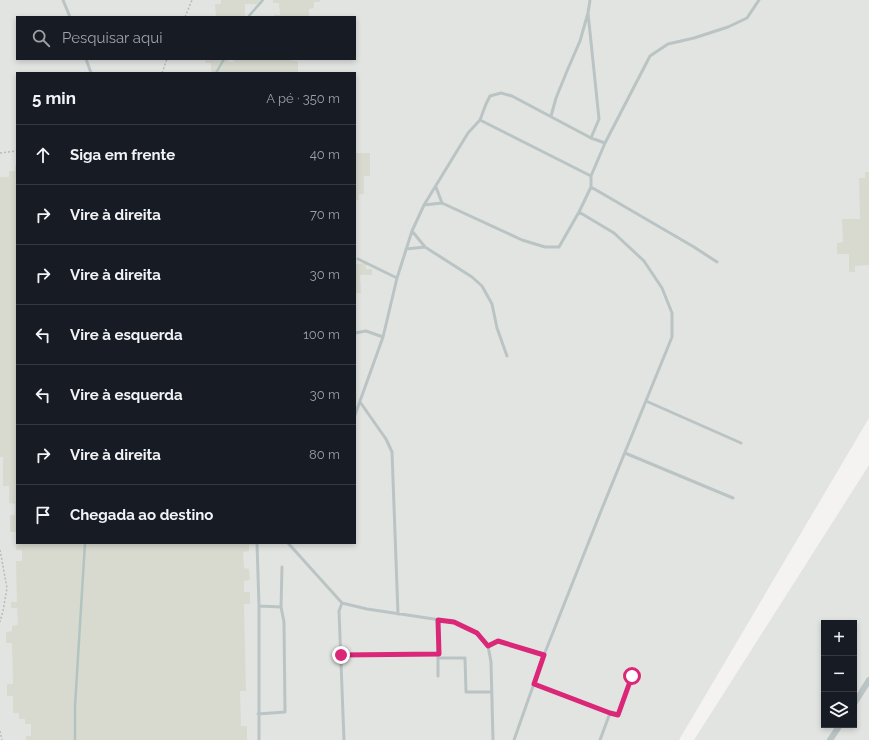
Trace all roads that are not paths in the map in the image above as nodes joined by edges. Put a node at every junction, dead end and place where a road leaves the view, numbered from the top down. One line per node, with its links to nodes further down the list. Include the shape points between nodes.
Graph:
1 (63, 0): 5 (lane)
2 (590, 0): 4 (lane)
3 (759, 0): 11 (lane, via 747,18 728,27 668,44 650,56)
4 (588, 13): 8 (lane); 10 (lane, via 599,119)
5 (70, 16)
6 (86, 60): 7 (lane)
7 (91, 72)
8 (551, 116): 9 (lane, via 501,93 490,96); 10 (lane)
9 (480, 120): 12 (lane); 13 (lane, via 468,133)
10 (591, 138): 11 (lane)
11 (606, 143): 12 (lane)
12 (591, 176): 14 (lane)
13 (436, 187): 15 (lane); 16 (lane)
14 (591, 187): 17 (lane); 22 (lane)
15 (442, 203): 16 (lane); 17 (lane, via 522,240 546,247 559,247)
16 (424, 206): 18 (lane)
17 (579, 212): 27 (lane, via 614,233 644,261 662,288 672,313 672,337)
18 (412, 231): 19 (lane); 20 (lane)
19 (425, 247): 20 (lane); 26 (lane, via 482,286 492,304)
20 (406, 249): 23 (lane)
21 (358, 259): 23 (lane)
22 (717, 262)
23 (397, 278): 25 (lane)
24 (356, 333): 25 (lane, via 366,331)
25 (382, 337): 28 (lane)
26 (507, 356)
27 (646, 401): 31 (lane); 32 (lane)
28 (360, 402): 29 (lane); 30 (lane); 40 (lane, via 392,452)
29 (356, 403)
30 (356, 412)
31 (741, 443)
32 (625, 453): 33 (lane); 45 (lane)
33 (733, 498)
34 (258, 544): 38 (lane)
35 (289, 544): 37 (lane)
36 (282, 568): 39 (lane)
37 (342, 603): 40 (lane); 44 (lane, via 339,611)
38 (259, 606): 39 (lane); 54 (lane)
39 (281, 607): 54 (lane, via 284,622 285,712)
40 (398, 614): 41 (lane)
41 (438, 620): 42 (lane, via 454,622 477,633); 43 (lane)
42 (488, 646): 45 (lane, via 498,641); 51 (lane)
43 (439, 654): 44 (lane); 46 (lane)
44 (341, 655): 57 (lane)
45 (544, 655): 50 (lane)
46 (439, 658): 47 (lane); 51 (lane, via 465,658 466,692)
47 (438, 676)
48 (632, 676): 53 (lane, via 618,715)
49 (869, 680): 52 (street)
50 (534, 684): 53 (lane); 59 (lane)
51 (492, 692): 58 (lane)
52 (857, 699)
53 (610, 713): 60 (lane)
54 (258, 714): 56 (lane)
55 (838, 728): 61 (street)
56 (259, 740)
57 (344, 740)
58 (493, 740)
59 (514, 740)
60 (600, 740)
61 (830, 740)

